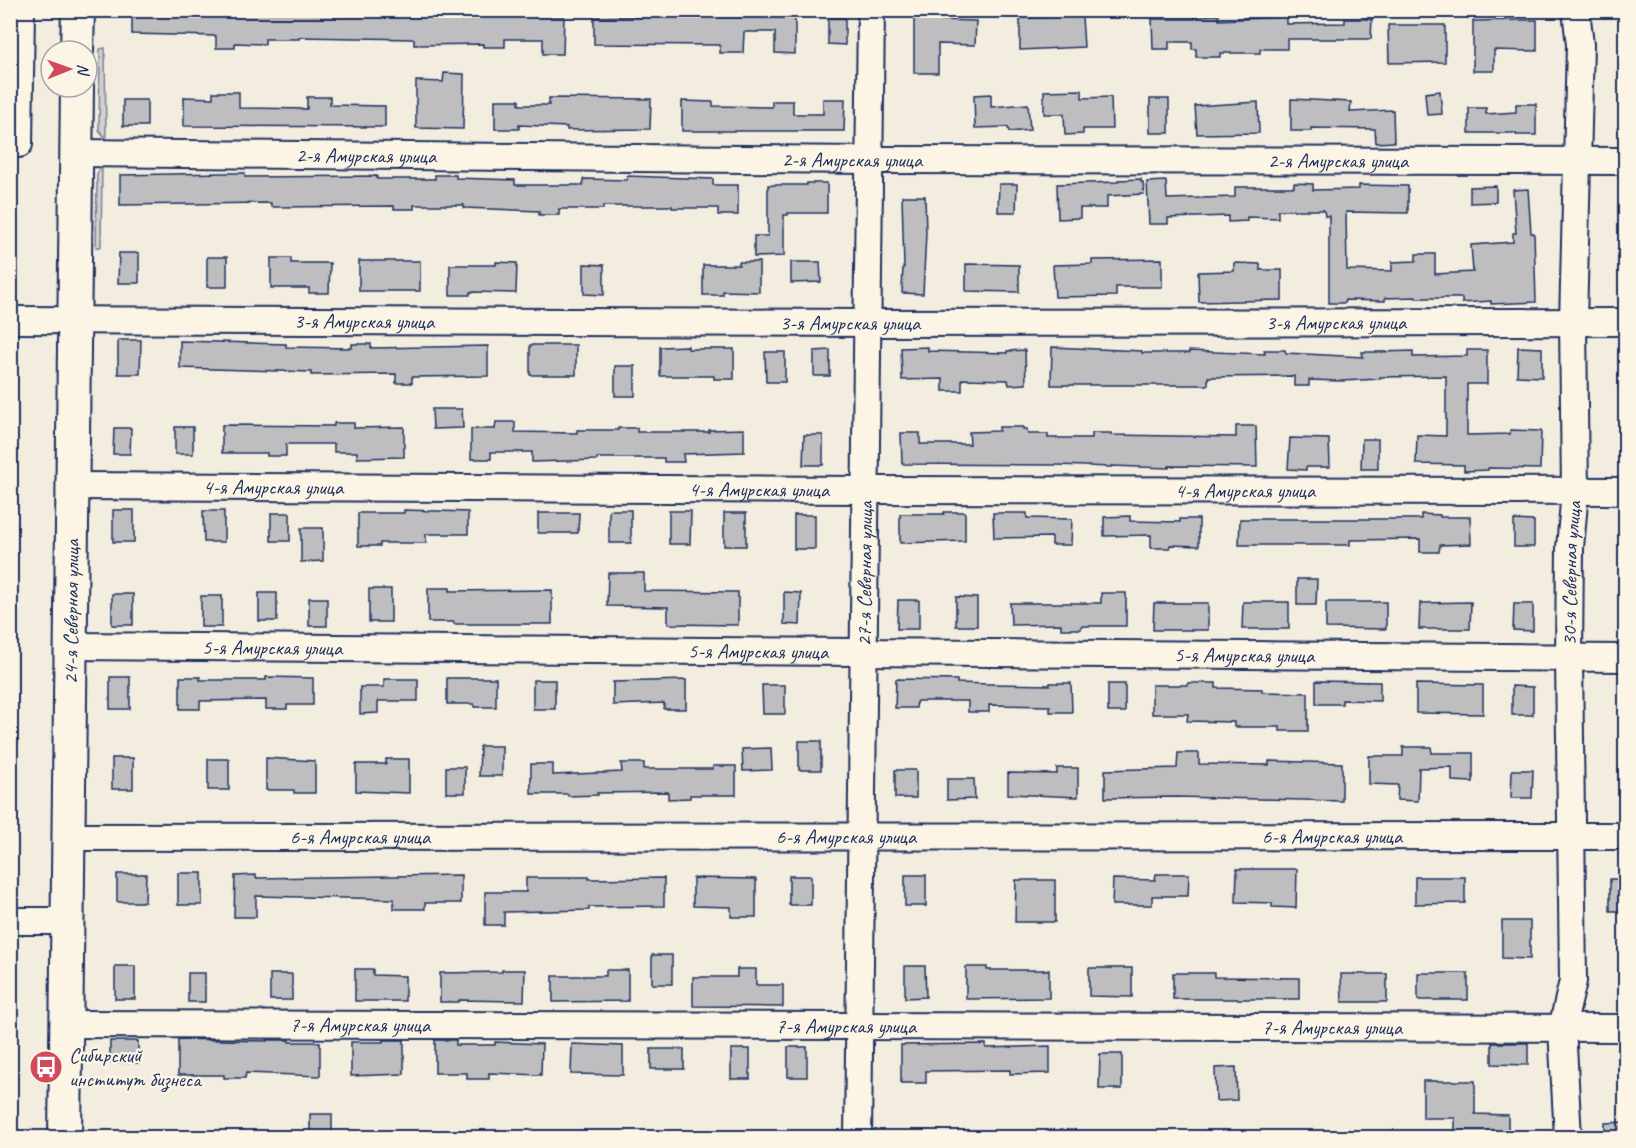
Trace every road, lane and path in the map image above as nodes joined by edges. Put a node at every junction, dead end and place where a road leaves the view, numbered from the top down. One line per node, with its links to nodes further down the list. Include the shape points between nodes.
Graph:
1 (21, 10): 7 (street, via 19,144)
2 (78, 10): 5 (main road)
3 (871, 10): 9 (street, 27-я Северная улица)
4 (1576, 10): 10 (street, 30-я Северная улица, via 1580,45)
5 (77, 39)
6 (77, 99): 8 (main road, 24-я Северная улица)
7 (10, 143)
8 (76, 153): 9 (street, 2-я Амурская улица); 13 (main road, 24-я Северная улица)
9 (869, 160): 10 (street, 2-я Амурская улица); 16 (street, 27-я Северная улица)
10 (1577, 161): 11 (street, 2-я Амурская улица); 14 (street, 30-я Северная улица)
11 (1626, 161)
12 (10, 320): 13 (street, 3-я Амурская улица)
13 (74, 321): 16 (street, 3-я Амурская улица); 17 (main road, 24-я Северная улица)
14 (1573, 322): 15 (street, 3-я Амурская улица); 16 (street, 3-я Амурская улица); 19 (street, 30-я Северная улица)
15 (1626, 322)
16 (867, 324): 18 (street, 27-я Северная улица)
17 (72, 486): 18 (street, 4-я Амурская улица); 21 (main road, 24-я Северная улица)
18 (865, 490): 19 (street, 4-я Амурская улица); 22 (street, 27-я Северная улица)
19 (1575, 491): 20 (street, 4-я Амурская улица); 23 (street, 30-я Северная улица)
20 (1626, 491)
21 (70, 646): 22 (street, 5-я Амурская улица); 28 (main road, 24-я Северная улица)
22 (863, 653): 23 (street, 5-я Амурская улица); 25 (street, 27-я Северная улица)
23 (1569, 658): 24 (street, 5-я Амурская улица); 26 (street, 30-я Северная улица)
24 (1626, 658)
25 (861, 836): 26 (street, 6-я Амурская улица); 28 (street, 6-я Амурская улица); 32 (street, 27-я Северная улица)
26 (1571, 836): 27 (street, 6-я Амурская улица); 33 (street, 30-я Северная улица, via 1573,981)
27 (1626, 836)
28 (68, 837): 30 (main road, 24-я Северная улица)
29 (10, 921): 30 (street)
30 (67, 921): 31 (main road, 24-я Северная улица)
31 (66, 1024): 32 (street, 7-я Амурская улица); 35 (main road, 24-я Северная улица)
32 (858, 1026): 33 (street, 7-я Амурская улица); 36 (street, 27-я Северная улица)
33 (1562, 1028): 34 (street, 7-я Амурская улица); 37 (street, 30-я Северная улица)
34 (1626, 1028)
35 (65, 1137)
36 (858, 1137)
37 (1568, 1137)

